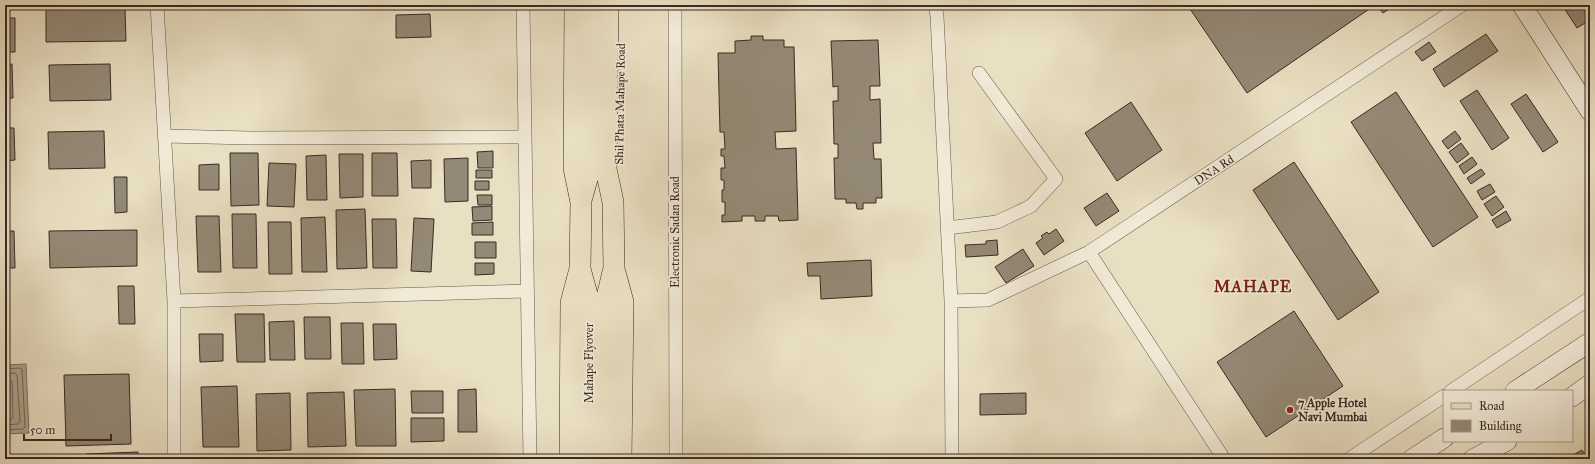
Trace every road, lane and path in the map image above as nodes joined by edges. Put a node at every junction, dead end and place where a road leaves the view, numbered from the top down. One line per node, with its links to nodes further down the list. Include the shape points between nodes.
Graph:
1 (157, 5): 13 (street)
2 (523, 5): 14 (street)
3 (575, 5): 16 (main road, via 574,168)
4 (592, 5): 15 (main road)
5 (608, 5): 15 (main road)
6 (622, 5): 17 (main road, Shil Phata Mahape Road, via 620,169)
7 (675, 5): 41 (street, Electronic Sadan Road)
8 (935, 5): 18 (street)
9 (1462, 5): 19 (street, DNA Rd)
10 (1522, 5): 12 (main road)
11 (979, 73): 18 (street, via 1056,179 1030,206 997,222)
12 (1590, 111)
13 (164, 136): 14 (street); 25 (street)
14 (525, 137): 22 (street)
15 (598, 168): 16 (main road); 17 (main road)
16 (581, 202): 20 (main road)
17 (613, 202): 21 (main road)
18 (947, 228): 24 (street)
19 (1089, 252): 24 (street, DNA Rd, via 988,300); 43 (street)
20 (580, 269): 26 (main road, Mahape Flyover); 37 (main road, via 571,302)
21 (614, 269): 26 (main road, Mahape Flyover); 40 (main road, via 623,302)
22 (527, 291): 25 (street); 36 (street)
23 (1590, 298): 29 (street)
24 (951, 300): 42 (street)
25 (174, 301): 35 (street)
26 (598, 302): 38 (main road, Mahape Flyover); 39 (main road, Mahape Flyover)
27 (1590, 342): 30 (main road)
28 (1590, 384): 31 (main road)
29 (1452, 390)
30 (1517, 390)
31 (1573, 396)
32 (1443, 397): 44 (street)
33 (1443, 439): 45 (main road)
34 (1505, 442): 46 (main road)
35 (174, 459)
36 (530, 459)
37 (570, 459)
38 (589, 459)
39 (606, 459)
40 (622, 459)
41 (676, 459)
42 (952, 459)
43 (1224, 459)
44 (1349, 459)
45 (1412, 459)
46 (1473, 459)

